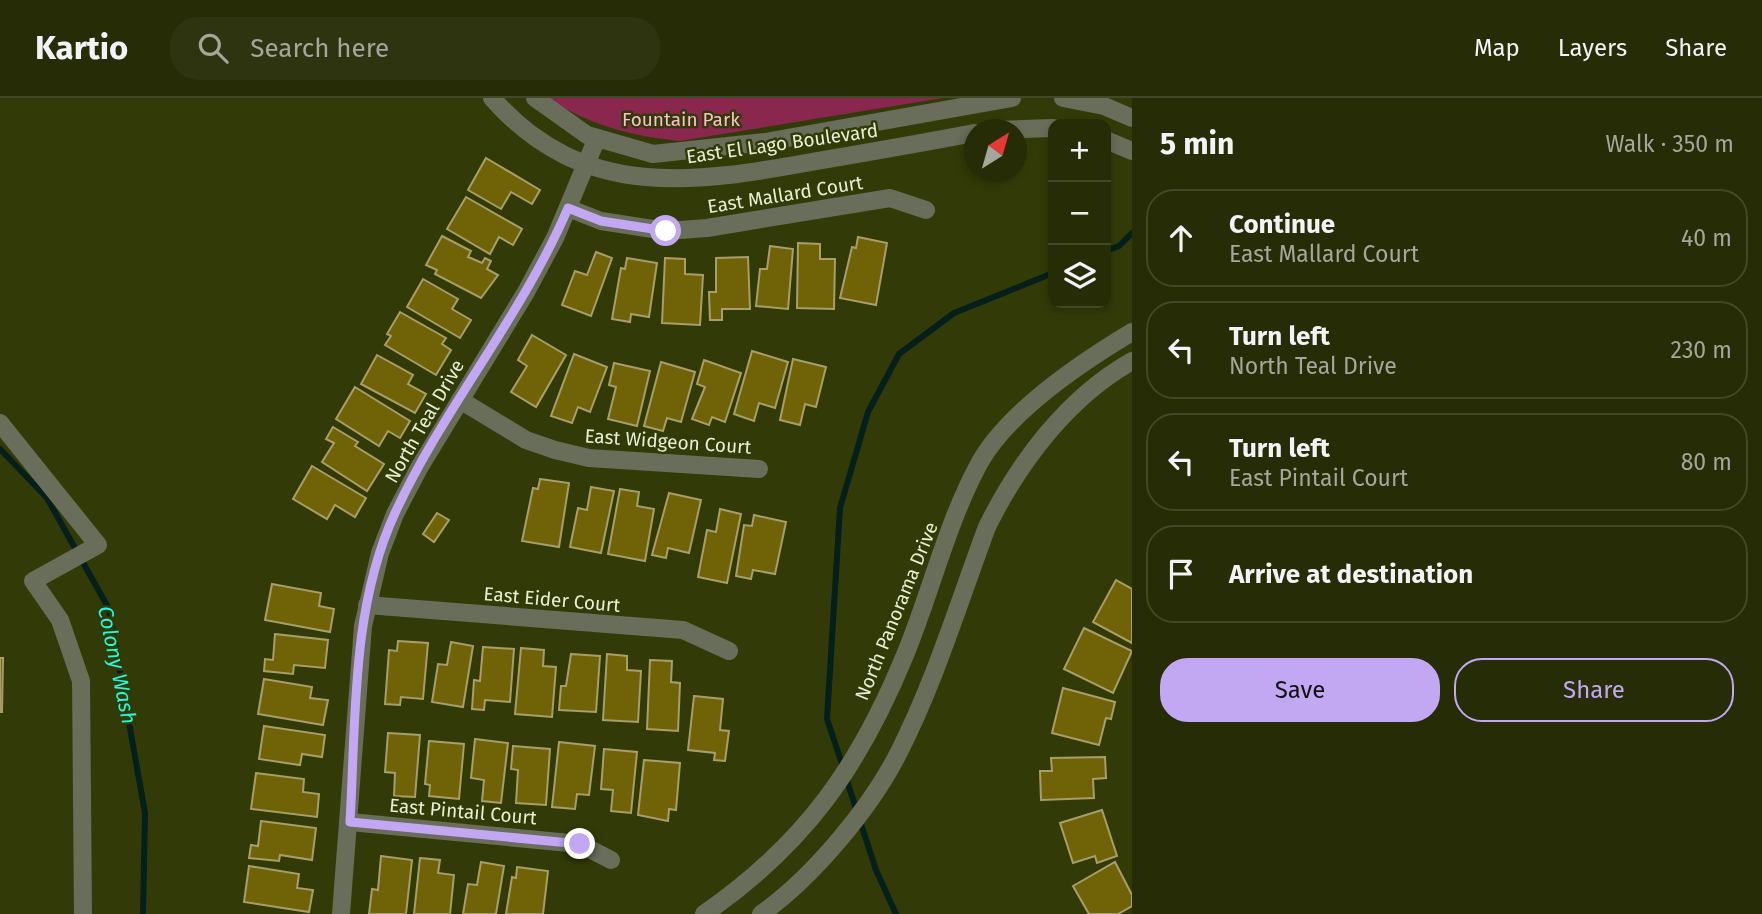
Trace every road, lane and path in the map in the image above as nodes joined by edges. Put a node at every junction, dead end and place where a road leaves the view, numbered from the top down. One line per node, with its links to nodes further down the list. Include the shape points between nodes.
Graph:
1 (492, 98): 12 (street, East El Lago Boulevard, via 534,138)
2 (535, 98): 9 (street, East El Lago Boulevard)
3 (1012, 98): 9 (street, East El Lago Boulevard, via 765,142 653,153)
4 (1063, 98): 5 (street, via 1104,106)
5 (1132, 118)
6 (1048, 128): 7 (street)
7 (1027, 129)
8 (964, 136): 12 (street, East El Lago Boulevard, via 690,181 633,176)
9 (597, 138): 12 (street, North Teal Drive)
10 (1111, 143): 11 (street)
11 (1132, 151)
12 (587, 164): 13 (street, North Teal Drive)
13 (568, 208): 14 (street, East Mallard Court, via 601,221 666,231 890,198); 17 (street, North Teal Drive, via 526,292)
14 (926, 210)
15 (1132, 332): 26 (street, North Panorama Drive, via 1093,356 1029,407 981,460 905,655 864,745 833,795 767,866)
16 (1132, 361): 27 (street, via 1088,391 1036,447 1003,494 899,753 823,856)
17 (460, 400): 19 (street, East Widgeon Court, via 526,440 566,453); 20 (street, North Teal Drive, via 394,514)
18 (0, 423): 24 (street, via 97,545 33,581 60,620 81,681)
19 (759, 469)
20 (367, 605): 21 (street, East Eider Court, via 683,630); 22 (street, North Teal Drive)
21 (729, 651)
22 (350, 822): 23 (street, East Pintail Court, via 580,844); 25 (street, North Teal Drive)
23 (611, 860)
24 (83, 914)
25 (341, 914)
26 (704, 914)
27 (761, 914)

